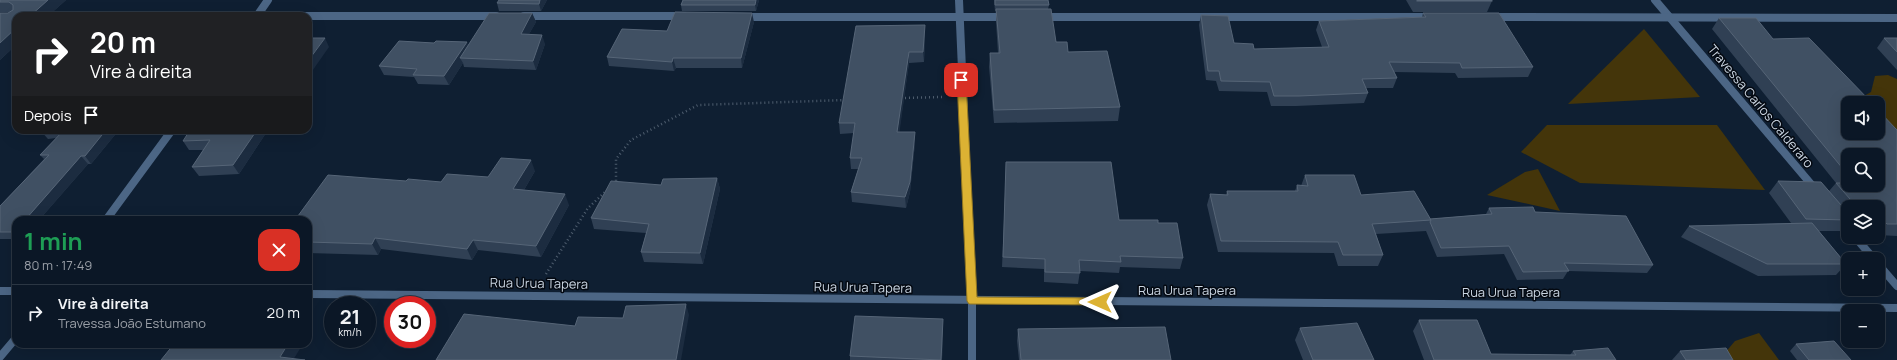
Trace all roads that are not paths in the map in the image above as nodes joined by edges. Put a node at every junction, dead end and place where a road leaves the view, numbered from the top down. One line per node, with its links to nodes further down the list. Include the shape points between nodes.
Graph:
1 (268, 0): 4 (street)
2 (959, 0): 10 (street)
3 (1655, 0): 15 (street, Travessa Carlos Calderaro)
4 (260, 12)
5 (312, 16): 6 (street)
6 (504, 16)
7 (520, 16): 8 (street)
8 (695, 16)
9 (735, 16): 10 (street)
10 (958, 17): 11 (street); 27 (street)
11 (1014, 17)
12 (1030, 17): 13 (street)
13 (1437, 17)
14 (1485, 17): 15 (street)
15 (1669, 17): 16 (street); 18 (street, Travessa Carlos Calderaro)
16 (1897, 18)
17 (169, 134): 19 (street)
18 (1822, 198)
19 (109, 216)
20 (1861, 244): 21 (street)
21 (1868, 252)
22 (1885, 272): 23 (street)
23 (1897, 286)
24 (0, 291): 25 (street)
25 (12, 291)
26 (312, 294): 27 (street, Rua Urua Tapera)
27 (972, 301): 28 (street, Rua Urua Tapera); 31 (street)
28 (1897, 308)
29 (12, 343): 30 (street)
30 (0, 357)
31 (972, 360)

